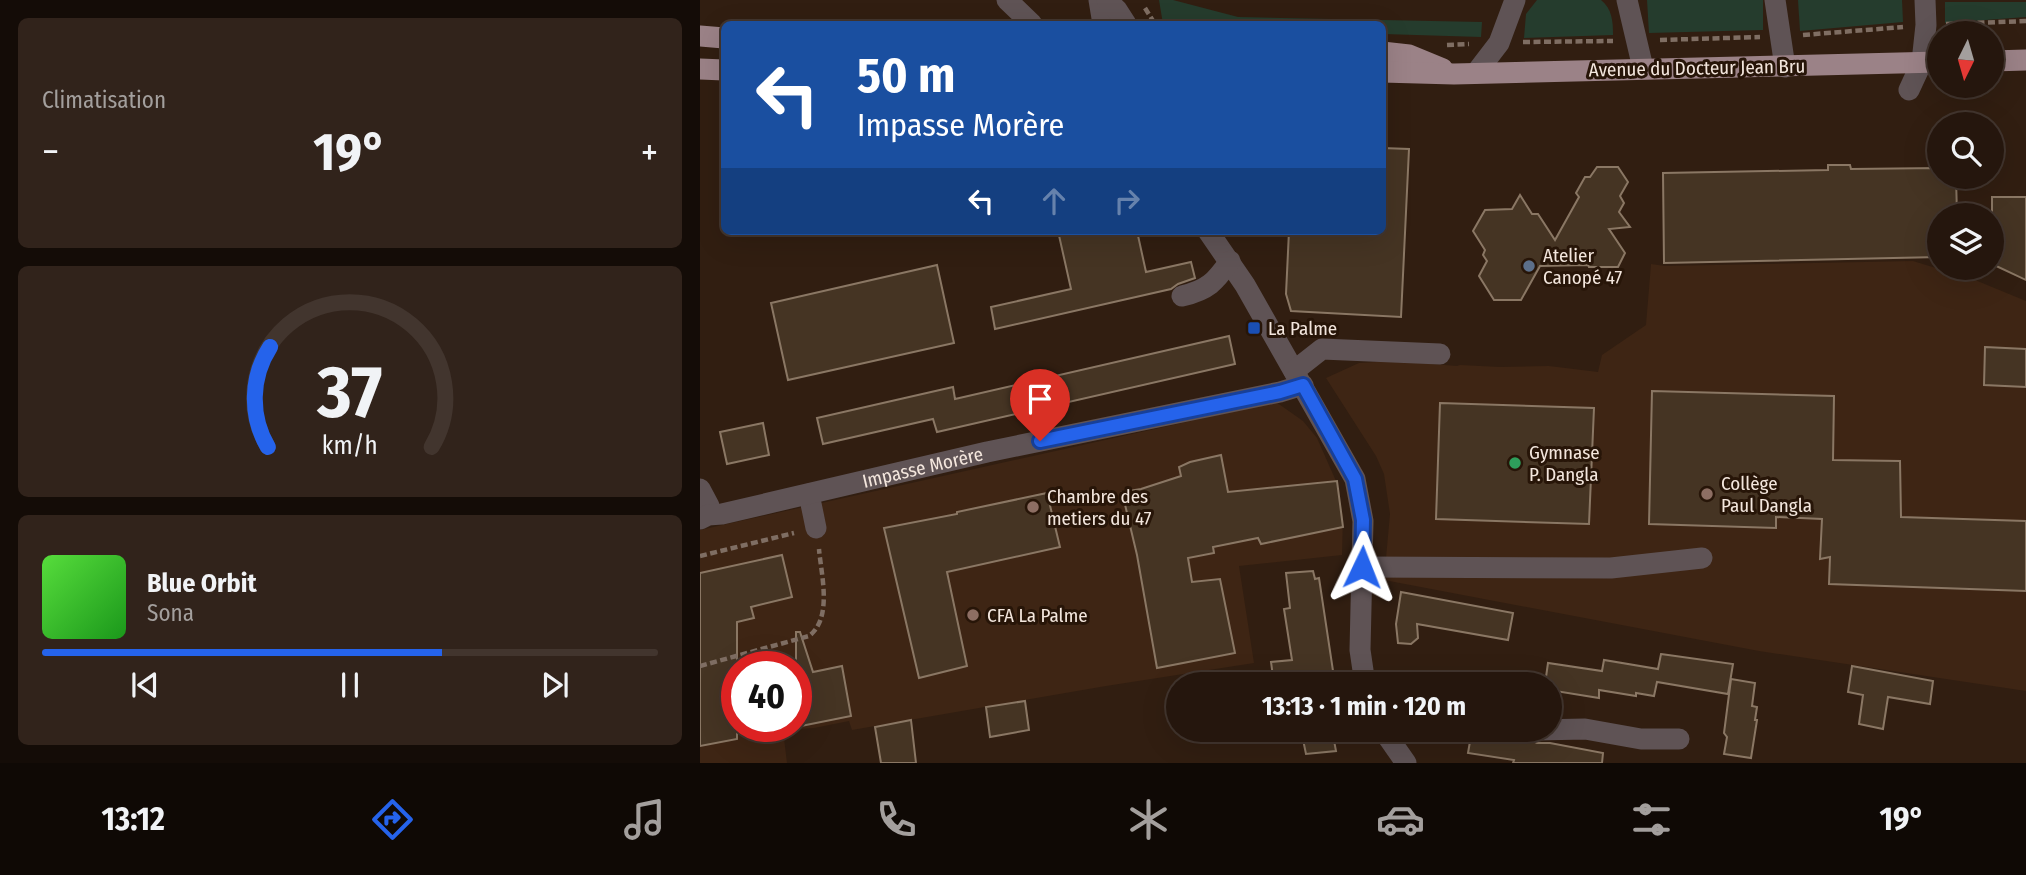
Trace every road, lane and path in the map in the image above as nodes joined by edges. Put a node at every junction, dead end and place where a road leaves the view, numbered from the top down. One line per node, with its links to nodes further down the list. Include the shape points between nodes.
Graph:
1 (1007, 0): 8 (street)
2 (1098, 0): 9 (street)
3 (1107, 0): 10 (street)
4 (1515, 0): 16 (street)
5 (1627, 0): 15 (street)
6 (1775, 0): 13 (street)
7 (1925, 0): 11 (street)
8 (1029, 21)
9 (1102, 21)
10 (1124, 21)
11 (1927, 34)
12 (700, 36): 14 (main road)
13 (1781, 37): 15 (path); 23 (street)
14 (721, 38)
15 (1636, 40): 16 (path); 24 (street)
16 (1499, 43): 17 (path); 28 (street)
17 (1441, 46)
18 (1386, 52): 29 (main road, Avenue du Docteur Jean Bru, via 1409,55)
19 (2026, 60): 20 (main road)
20 (2004, 61)
21 (1927, 62): 23 (main road, Avenue du Docteur Jean Bru)
22 (1927, 66): 30 (street)
23 (1785, 67): 24 (main road, Avenue du Docteur Jean Bru)
24 (1643, 68): 28 (main road, Avenue du Docteur Jean Bru)
25 (700, 69): 26 (main road)
26 (721, 70)
27 (1386, 72): 29 (main road, Avenue du Docteur Jean Bru)
28 (1476, 73): 29 (main road, Avenue du Docteur Jean Bru)
29 (1454, 74)
30 (1909, 90)
31 (1211, 235): 32 (street)
32 (1230, 261): 33 (street, via 1215,282); 35 (street)
33 (1182, 296)
34 (1440, 354): 35 (street, via 1322,349)
35 (1298, 378): 37 (street, Impasse Morère, via 1280,392); 42 (street, via 1355,479 1363,520)
36 (700, 488): 38 (street, Impasse Morère, via 709,506)
37 (809, 494): 38 (street, Impasse Morère); 39 (street)
38 (704, 517)
39 (816, 528): 40 (path); 43 (path, via 824,594 816,631)
40 (700, 555)
41 (1702, 558): 42 (street, via 1611,568)
42 (1362, 567): 44 (street)
43 (700, 666)
44 (1363, 672)
45 (1562, 729): 46 (street)
46 (1679, 739)
47 (1391, 742): 48 (street)
48 (1406, 763)

